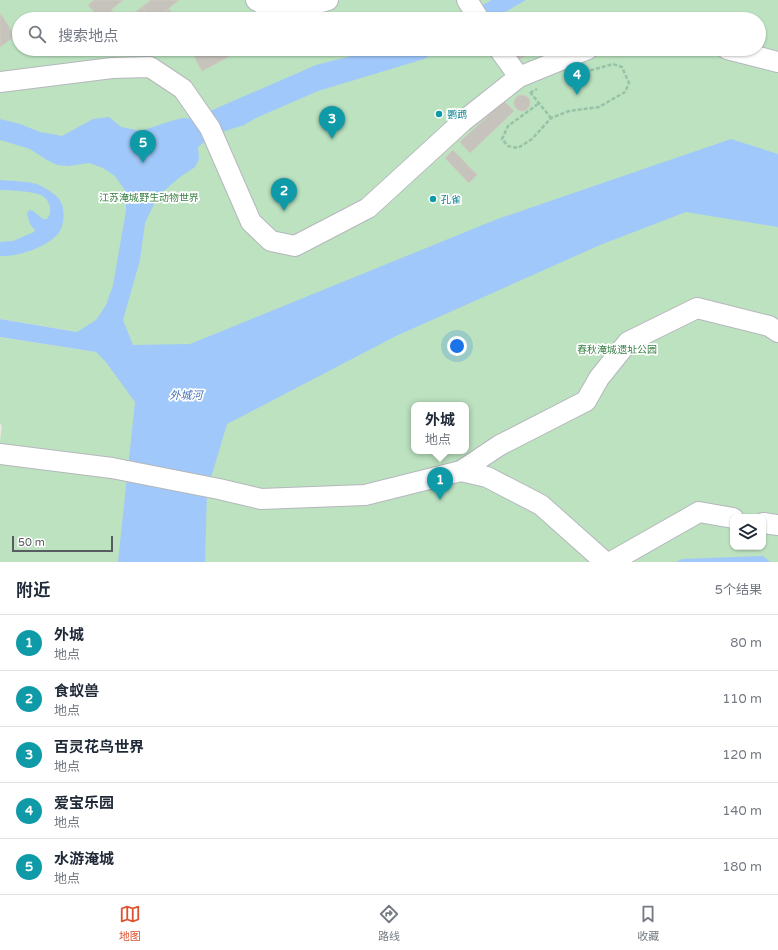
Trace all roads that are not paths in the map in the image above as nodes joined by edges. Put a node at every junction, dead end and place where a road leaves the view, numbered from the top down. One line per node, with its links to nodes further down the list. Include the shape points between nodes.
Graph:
1 (256, 0): 2 (street, via 268,7 292,10)
2 (328, 0)
3 (467, 0): 4 (street)
4 (475, 12)
5 (505, 56): 9 (street)
6 (571, 56): 9 (street)
7 (754, 56): 8 (street)
8 (778, 62)
9 (519, 77): 10 (street, via 462,122 368,208 296,246 271,242 251,222 210,128 183,89 150,67 112,68)
10 (0, 82)
11 (778, 332): 13 (street, via 770,326 697,308 628,342 599,378 586,401 500,445)
12 (0, 454): 13 (street, via 112,468 261,499 365,495)
13 (461, 471): 17 (street, via 487,477 541,505)
14 (730, 517): 18 (street, via 699,512)
15 (766, 523): 16 (street)
16 (778, 525)
17 (606, 562)
18 (610, 562)

